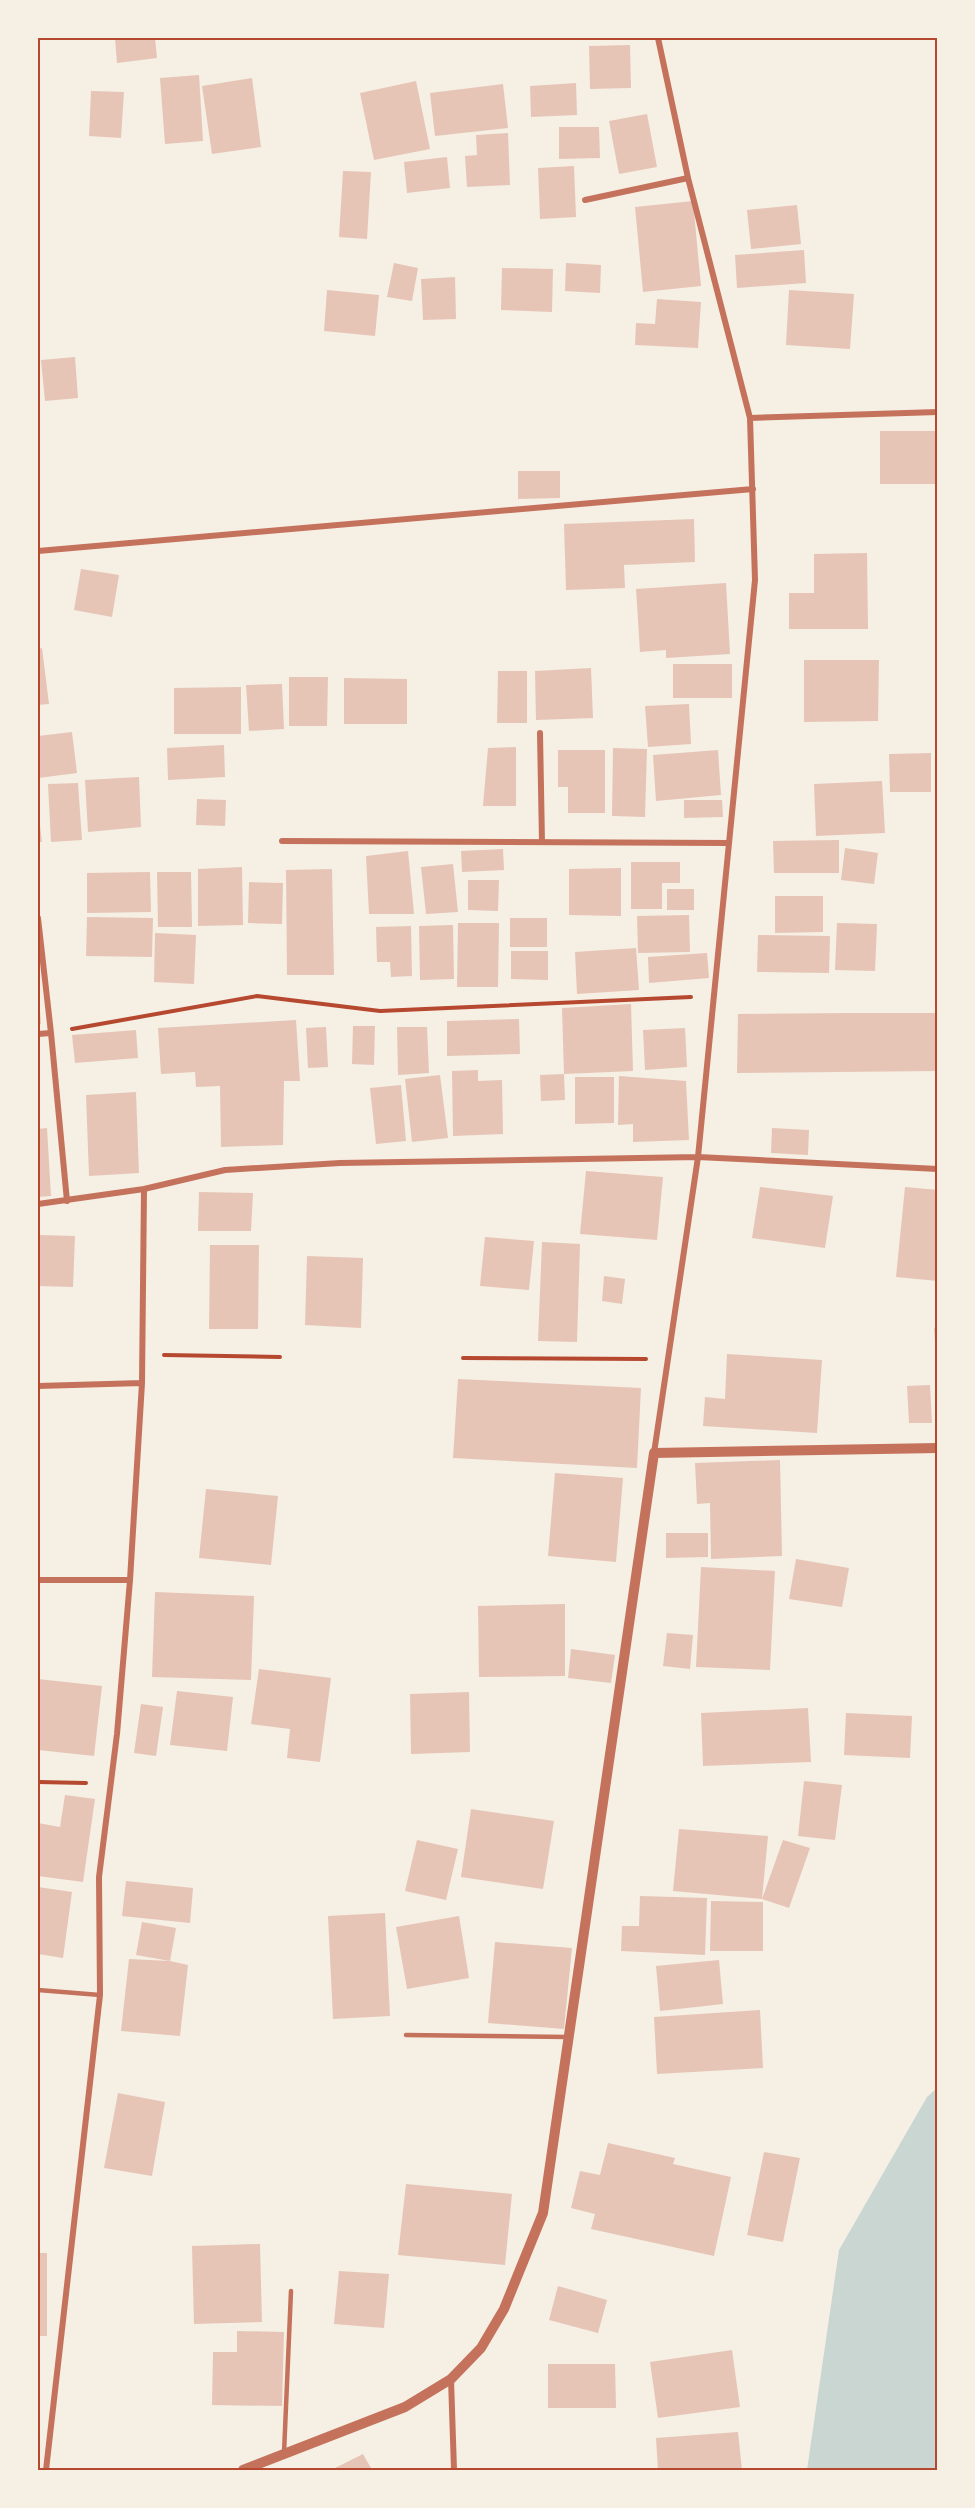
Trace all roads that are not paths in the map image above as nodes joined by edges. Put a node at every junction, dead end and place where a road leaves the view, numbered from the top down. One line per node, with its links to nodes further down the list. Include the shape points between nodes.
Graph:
1 (658, 38): 2 (street)
2 (688, 178): 3 (street); 5 (street)
3 (585, 200)
4 (938, 412): 5 (street)
5 (750, 418): 6 (street)
6 (753, 489): 7 (street); 11 (street, via 755,580)
7 (38, 551)
8 (540, 733): 10 (street)
9 (282, 841): 10 (street)
10 (542, 842): 11 (street)
11 (729, 843): 15 (street)
12 (38, 918): 13 (street)
13 (51, 1033): 14 (street); 18 (street)
14 (38, 1034)
15 (698, 1157): 16 (street); 17 (street, via 340,1163 225,1170); 23 (street)
16 (938, 1169)
17 (144, 1189): 18 (street); 20 (street)
18 (67, 1201): 19 (street)
19 (38, 1204)
20 (142, 1383): 21 (street); 25 (street)
21 (38, 1386)
22 (938, 1448): 23 (street)
23 (654, 1453): 29 (street)
24 (38, 1580): 25 (street)
25 (130, 1580): 27 (street, via 99,1877)
26 (38, 1990): 27 (lane)
27 (100, 1995): 33 (street)
28 (406, 2036): 29 (lane)
29 (571, 2037): 31 (street, via 543,2213 504,2309 481,2348)
30 (291, 2291): 32 (lane)
31 (451, 2379): 32 (street, via 405,2407); 35 (street)
32 (284, 2456): 34 (street)
33 (46, 2470)
34 (243, 2470)
35 (454, 2470)

